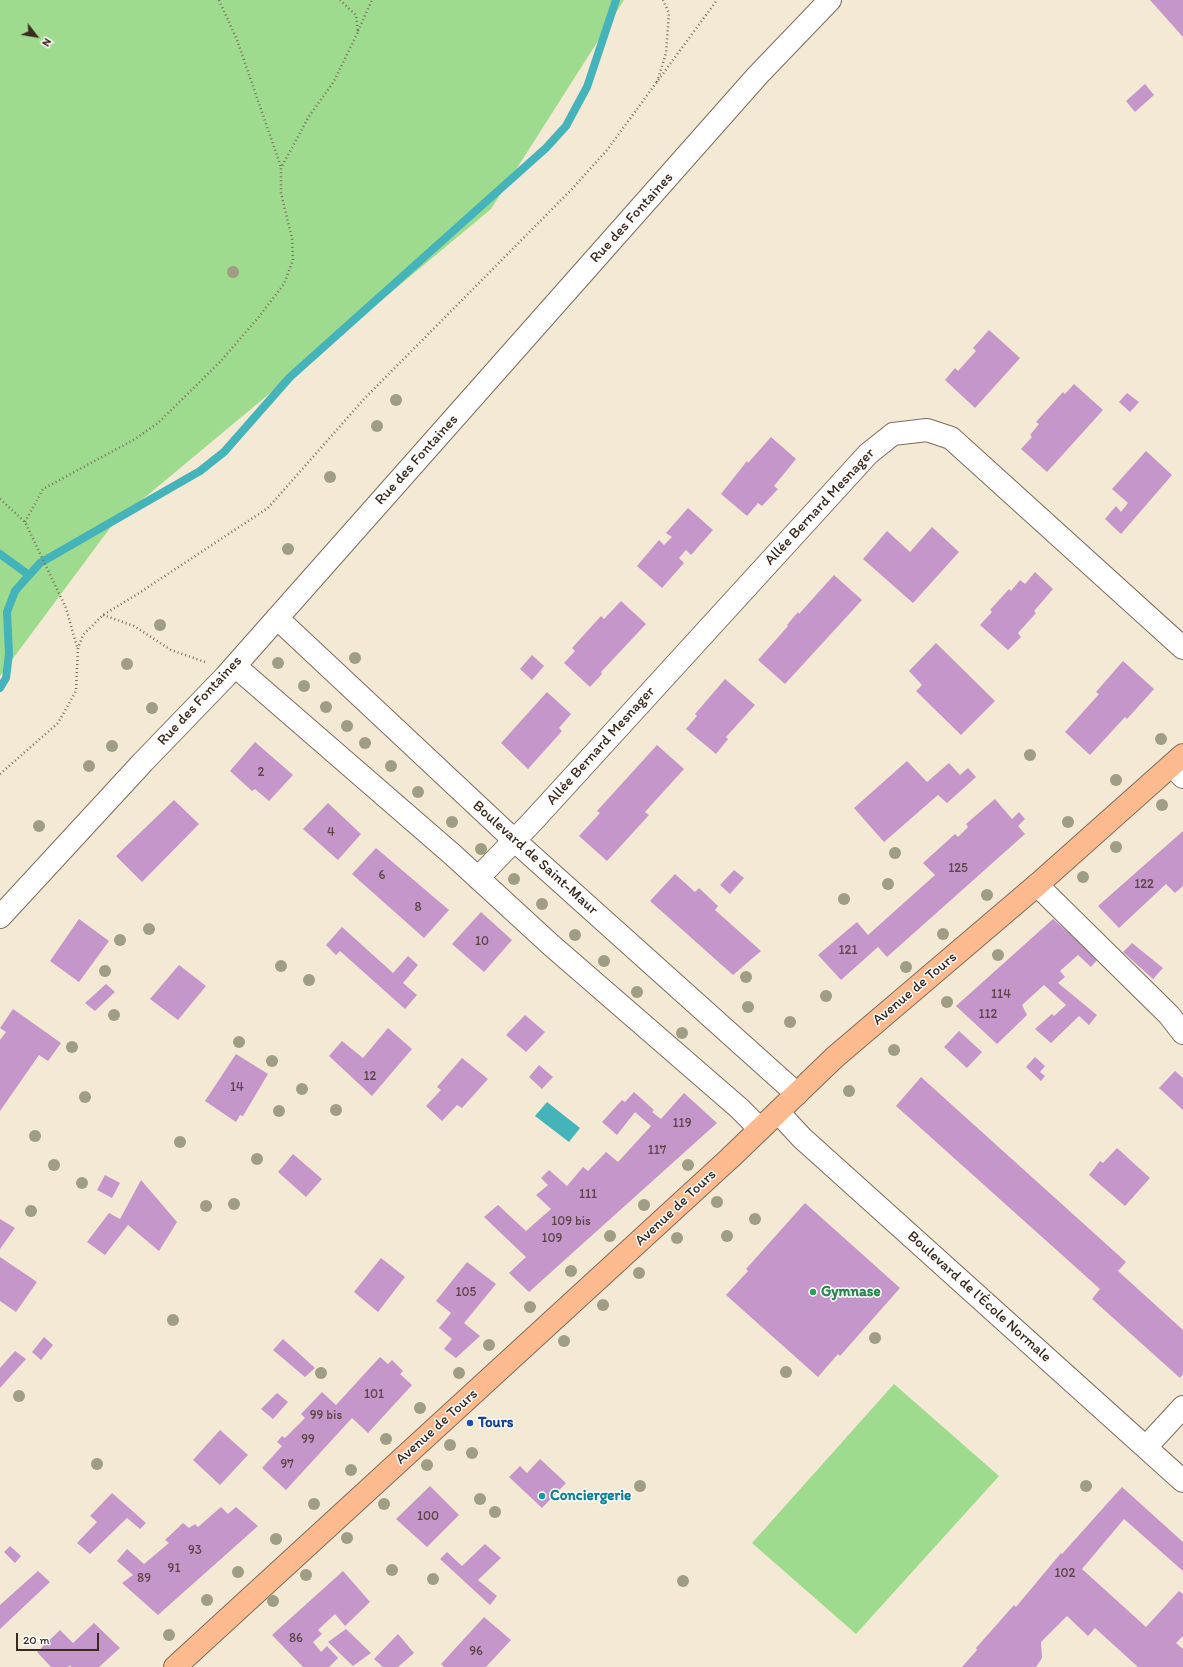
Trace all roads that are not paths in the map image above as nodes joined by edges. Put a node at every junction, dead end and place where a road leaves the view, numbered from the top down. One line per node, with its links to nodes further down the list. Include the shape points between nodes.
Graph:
1 (830, 0): 2 (street, Rue des Fontaines, via 758,75)
2 (277, 618): 4 (street, Rue des Fontaines); 6 (street, Boulevard de Saint-Maur)
3 (1183, 648): 6 (street, Allée Bernard Mesnager, via 951,438 927,430 893,434 868,454)
4 (235, 666): 7 (street); 9 (street, Rue des Fontaines)
5 (1179, 766): 8 (main road, Avenue de Tours)
6 (514, 840): 7 (street, Allée Bernard Mesnager); 11 (street, Boulevard de Saint-Maur)
7 (478, 878): 13 (street)
8 (1037, 885): 10 (street, via 1169,1015); 11 (main road, Avenue de Tours, via 835,1057)
9 (0, 918)
10 (1183, 1033)
11 (797, 1094): 12 (main road, Avenue de Tours)
12 (778, 1112): 13 (main road, Avenue de Tours); 15 (street, Boulevard de l'École Normale, via 802,1138)
13 (760, 1129): 17 (main road, Avenue de Tours)
14 (1183, 1407): 15 (street)
15 (1146, 1447): 16 (street, Boulevard de l'École Normale)
16 (1183, 1481)
17 (175, 1667)

